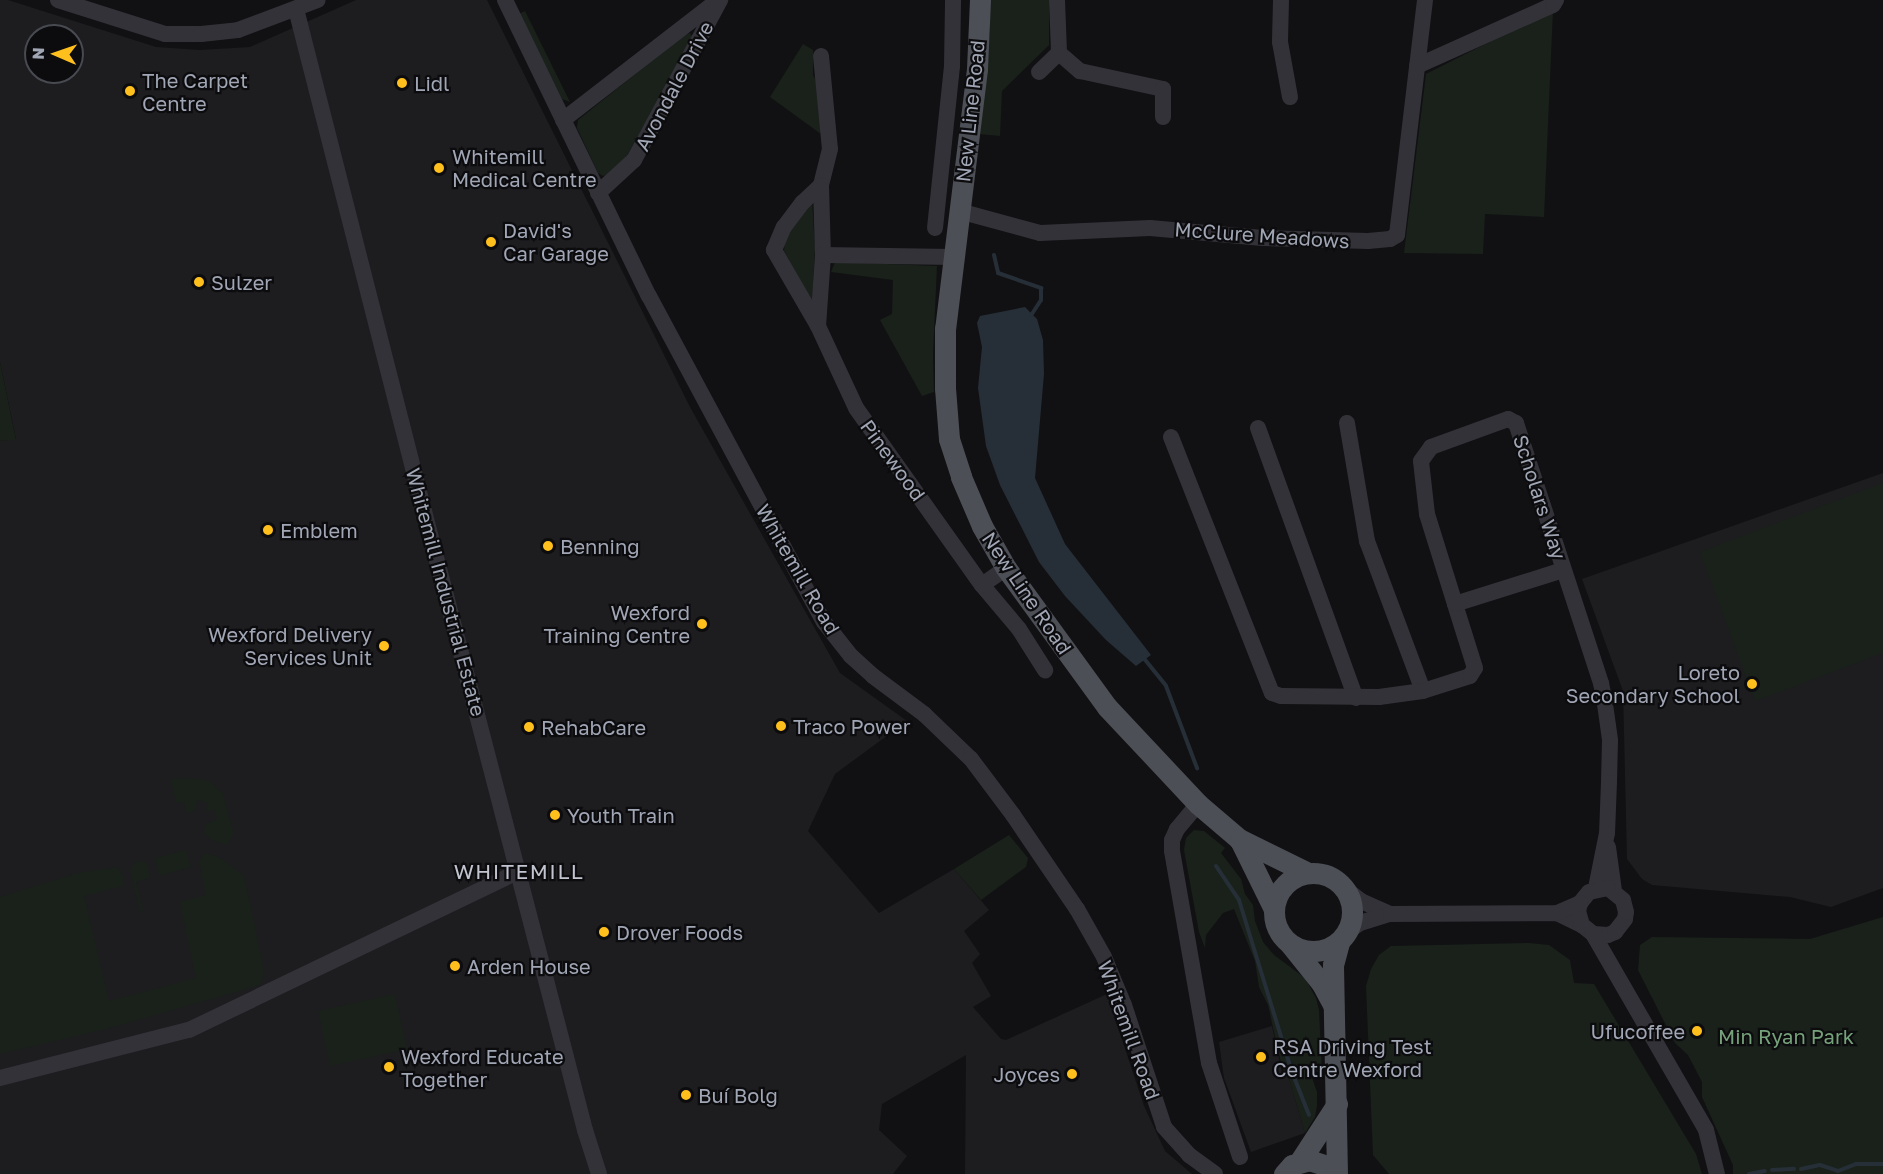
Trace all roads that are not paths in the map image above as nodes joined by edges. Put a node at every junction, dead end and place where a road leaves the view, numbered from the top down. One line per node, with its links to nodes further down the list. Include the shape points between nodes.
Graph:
1 (58, 0): 11 (street, via 165,34 237,30)
2 (318, 0): 11 (street)
3 (505, 0): 20 (street, Whitemill Road)
4 (719, 0): 20 (street, Avondale Drive); 22 (street, Avondale Drive, via 634,160)
5 (953, 0): 14 (street)
6 (980, 0): 16 (main road, New Line Road)
7 (1057, 0): 12 (street)
8 (1281, 0): 18 (street, via 1280,42)
9 (1425, 0): 15 (street, McClure Meadows)
10 (1556, 0): 15 (street, via 1553,5)
11 (296, 9): 41 (street, Whitemill Industrial Estate)
12 (1059, 53): 17 (street); 19 (street, via 1080,71 1163,89)
13 (821, 57): 21 (street, Pinewood, via 830,148)
14 (952, 66): 16 (street); 24 (street)
15 (1417, 66): 23 (street, McClure Meadows, via 1397,235 1390,239 1368,242 1263,238 1150,228 1040,233)
16 (977, 69): 23 (main road, New Line Road)
17 (1039, 72)
18 (1290, 97)
19 (1163, 117)
20 (563, 120): 22 (street, Whitemill Road)
21 (821, 185): 25 (street, Pinewood); 27 (street, Pinewood, via 784,227 774,250)
22 (598, 193): 61 (street, Whitemill Road, via 669,335 824,622 873,676 924,714 971,759 1013,815 1077,909 1104,957 1164,1127 1189,1155)
23 (959, 211): 26 (main road, New Line Road)
24 (935, 228)
25 (823, 255): 26 (street); 27 (street, Pinewood)
26 (953, 257): 31 (main road, New Line Road, via 945,328 949,439 982,526)
27 (818, 326): 33 (street, Pinewood, via 856,408)
28 (1347, 423): 36 (street, via 1367,541)
29 (1258, 428): 37 (street)
30 (1171, 437): 37 (street, Scholars Way, via 1272,693)
31 (1006, 568): 33 (street); 38 (main road, New Line Road, via 1107,707)
32 (1563, 570): 34 (street, Scholars Way); 34 (street, Scholars Way, via 1516,423 1508,419 1431,447 1421,461 1428,523); 39 (street, via 1605,704 1610,741)
33 (982, 585): 35 (street, Pinewood, via 1019,629)
34 (1455, 604): 36 (street, Scholars Way, via 1475,672)
35 (1045, 670)
36 (1423, 691): 37 (street, Scholars Way)
37 (1356, 698)
38 (1198, 804): 40 (main road, New Line Road); 58 (street, via 1177,829 1173,851 1209,1063)
39 (1606, 833): 44 (street); 45 (street)
40 (1239, 839): 42 (main road, New Line Road); 47 (main road, New Line Road)
41 (519, 872): 56 (street, via 189,1030); 60 (street, Whitemill Industrial Estate)
42 (1308, 873): 43 (main road, via 1333,878); 47 (main road, via 1285,885)
43 (1343, 886): 49 (street, via 1362,901); 52 (main road, via 1352,910)
44 (1596, 888): 45 (street); 46 (street)
45 (1614, 891): 51 (street, via 1623,900 1626,912)
46 (1580, 903): 48 (street); 50 (street, via 1578,911)
47 (1274, 909): 53 (main road, via 1281,934)
48 (1557, 913): 49 (street); 50 (street)
49 (1390, 914): 52 (street, via 1360,923)
50 (1588, 930): 51 (street, via 1608,935); 54 (street)
51 (1615, 932): 54 (street)
52 (1343, 937): 53 (main road, via 1316,951); 55 (main road, via 1333,965)
53 (1290, 944): 55 (main road)
54 (1615, 970): 63 (street, via 1706,1130)
55 (1334, 1006): 57 (main road)
56 (0, 1078)
57 (1337, 1104): 59 (main road); 62 (main road)
58 (1240, 1157)
59 (1287, 1170): 62 (main road, via 1319,1161)
60 (599, 1174)
61 (1215, 1174)
62 (1336, 1174)
63 (1717, 1174)

